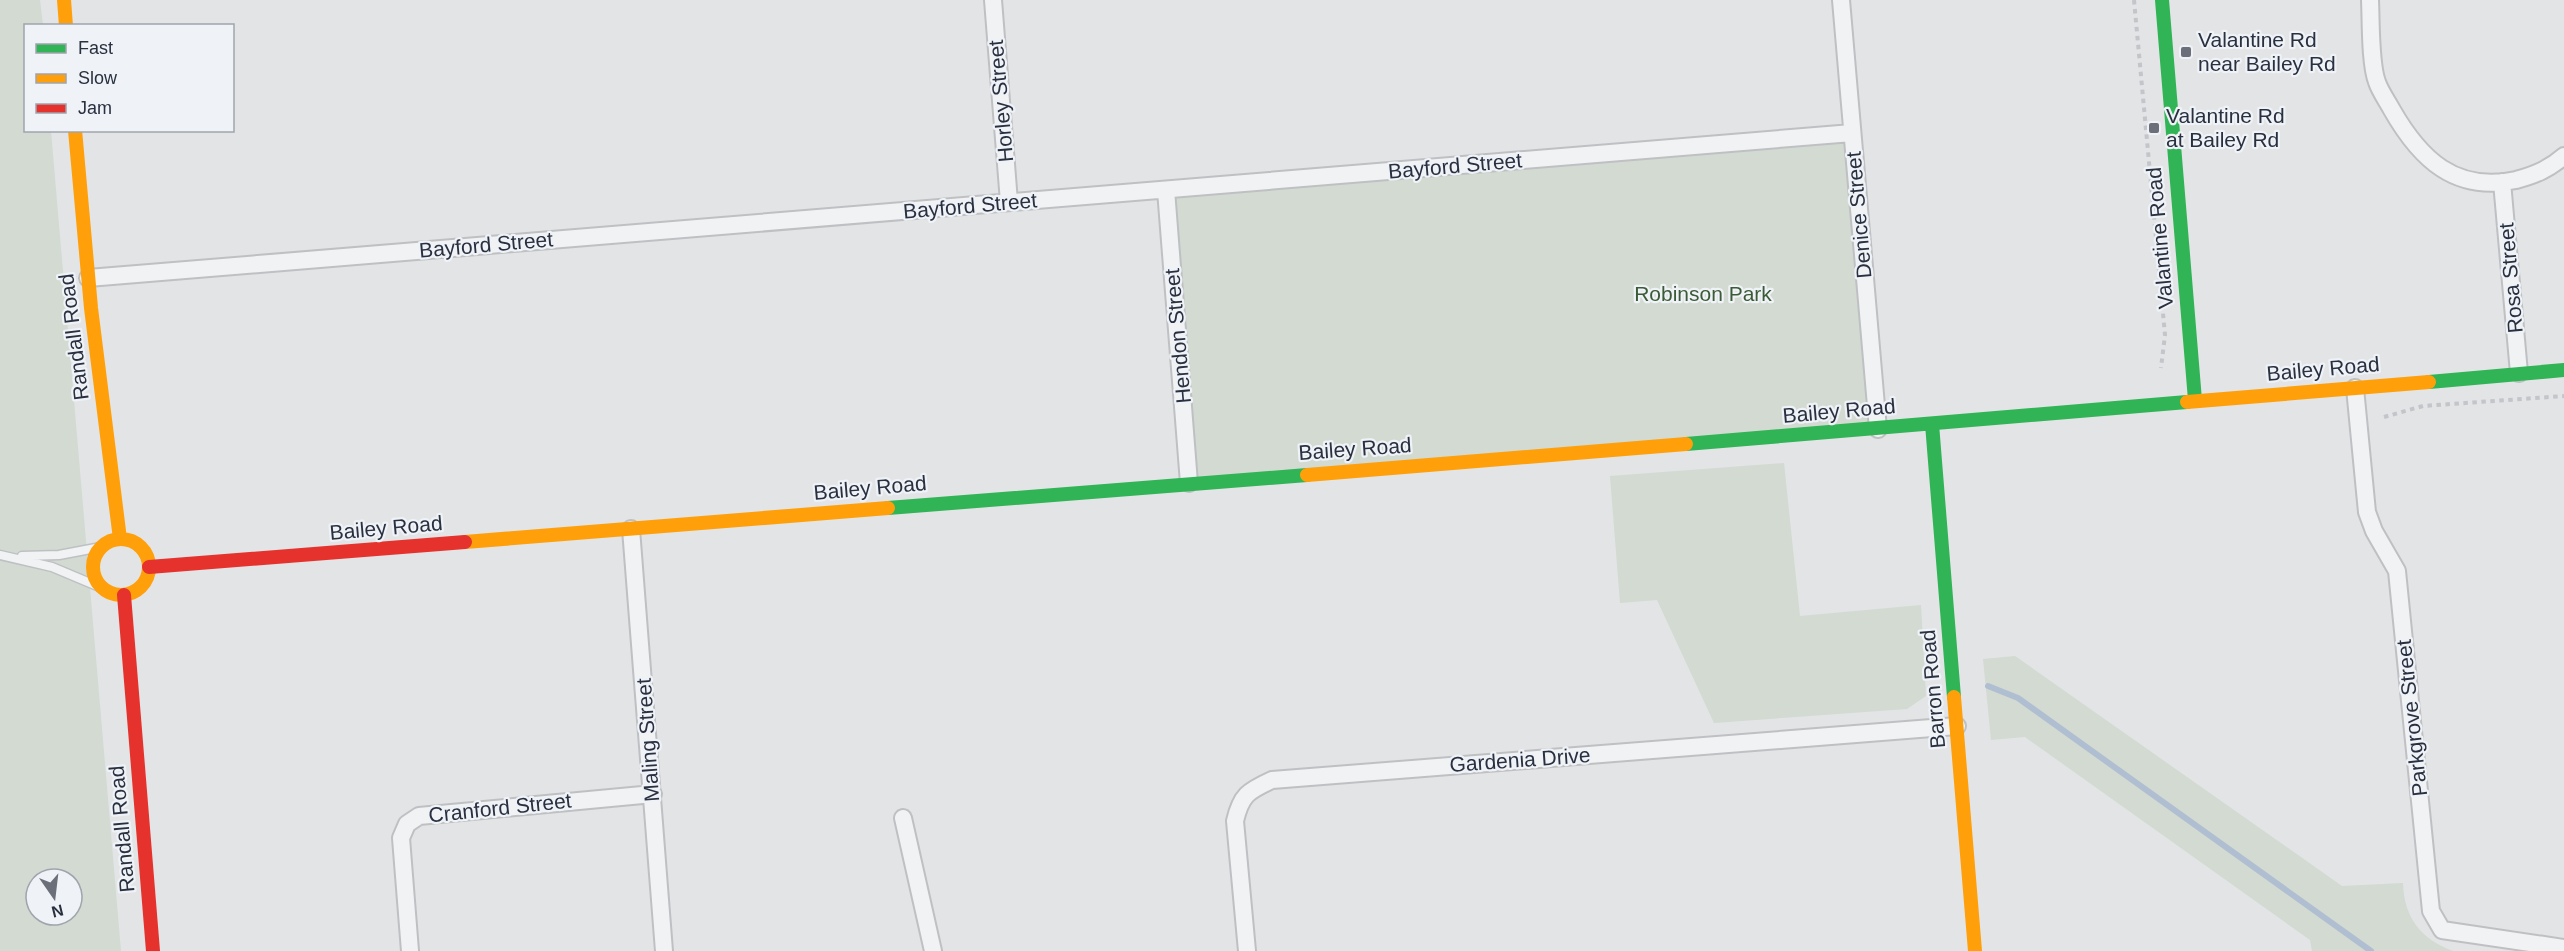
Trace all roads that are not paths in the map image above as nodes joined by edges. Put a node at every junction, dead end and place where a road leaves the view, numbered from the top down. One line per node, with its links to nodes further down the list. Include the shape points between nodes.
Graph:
1 (64, 0): 6 (street)
2 (993, 0): 12 (street, Horley Street)
3 (1841, 0): 8 (street, Denice Street)
4 (2162, 0): 17 (street, Valantine Road)
5 (2370, 0): 10 (street, via 2376,80 2414,146 2443,170 2461,178)
6 (66, 24)
7 (75, 132): 13 (street, Randall Road)
8 (1852, 133): 11 (street, Bayford Street); 19 (street, Denice Street)
9 (2564, 156): 10 (street, via 2551,168)
10 (2502, 182): 15 (street, Rosa Street)
11 (1166, 190): 12 (street, Bayford Street); 20 (street, Hendon Street)
12 (1009, 202): 13 (street, Bayford Street)
13 (88, 278): 22 (street, Randall Road)
14 (2564, 370): 15 (street, Bailey Road)
15 (2519, 374): 16 (street, Bailey Road)
16 (2355, 388): 17 (street, Bailey Road); 32 (street, Parkgrove Street, via 2367,512 2397,571 2431,911 2442,930)
17 (2195, 400): 18 (street, Bailey Road)
18 (1932, 424): 19 (street, Bailey Road); 29 (street, Barron Road)
19 (1878, 429): 20 (street, Bailey Road)
20 (1190, 483): 21 (street, Bailey Road)
21 (631, 529): 26 (street, Bailey Road); 30 (street, Maling Street)
22 (120, 539): 23 (street); 26 (street, via 139,545)
23 (101, 547): 25 (lane, via 59,555); 27 (street, via 93,573)
24 (0, 555): 25 (lane)
25 (10, 557): 27 (lane, via 52,567)
26 (149, 567): 28 (street, via 141,587)
27 (102, 588): 28 (street)
28 (124, 595): 33 (street, Randall Road)
29 (1956, 726): 37 (street, Gardenia Drive, via 1272,780 1252,789 1240,801 1235,821); 38 (street, Barron Road)
30 (653, 795): 34 (street, Cranford Street, via 419,816 407,824 401,838); 35 (street, Maling Street)
31 (903, 818): 36 (street)
32 (2564, 948)
33 (153, 951)
34 (410, 951)
35 (664, 951)
36 (933, 951)
37 (1247, 951)
38 (1975, 951)

